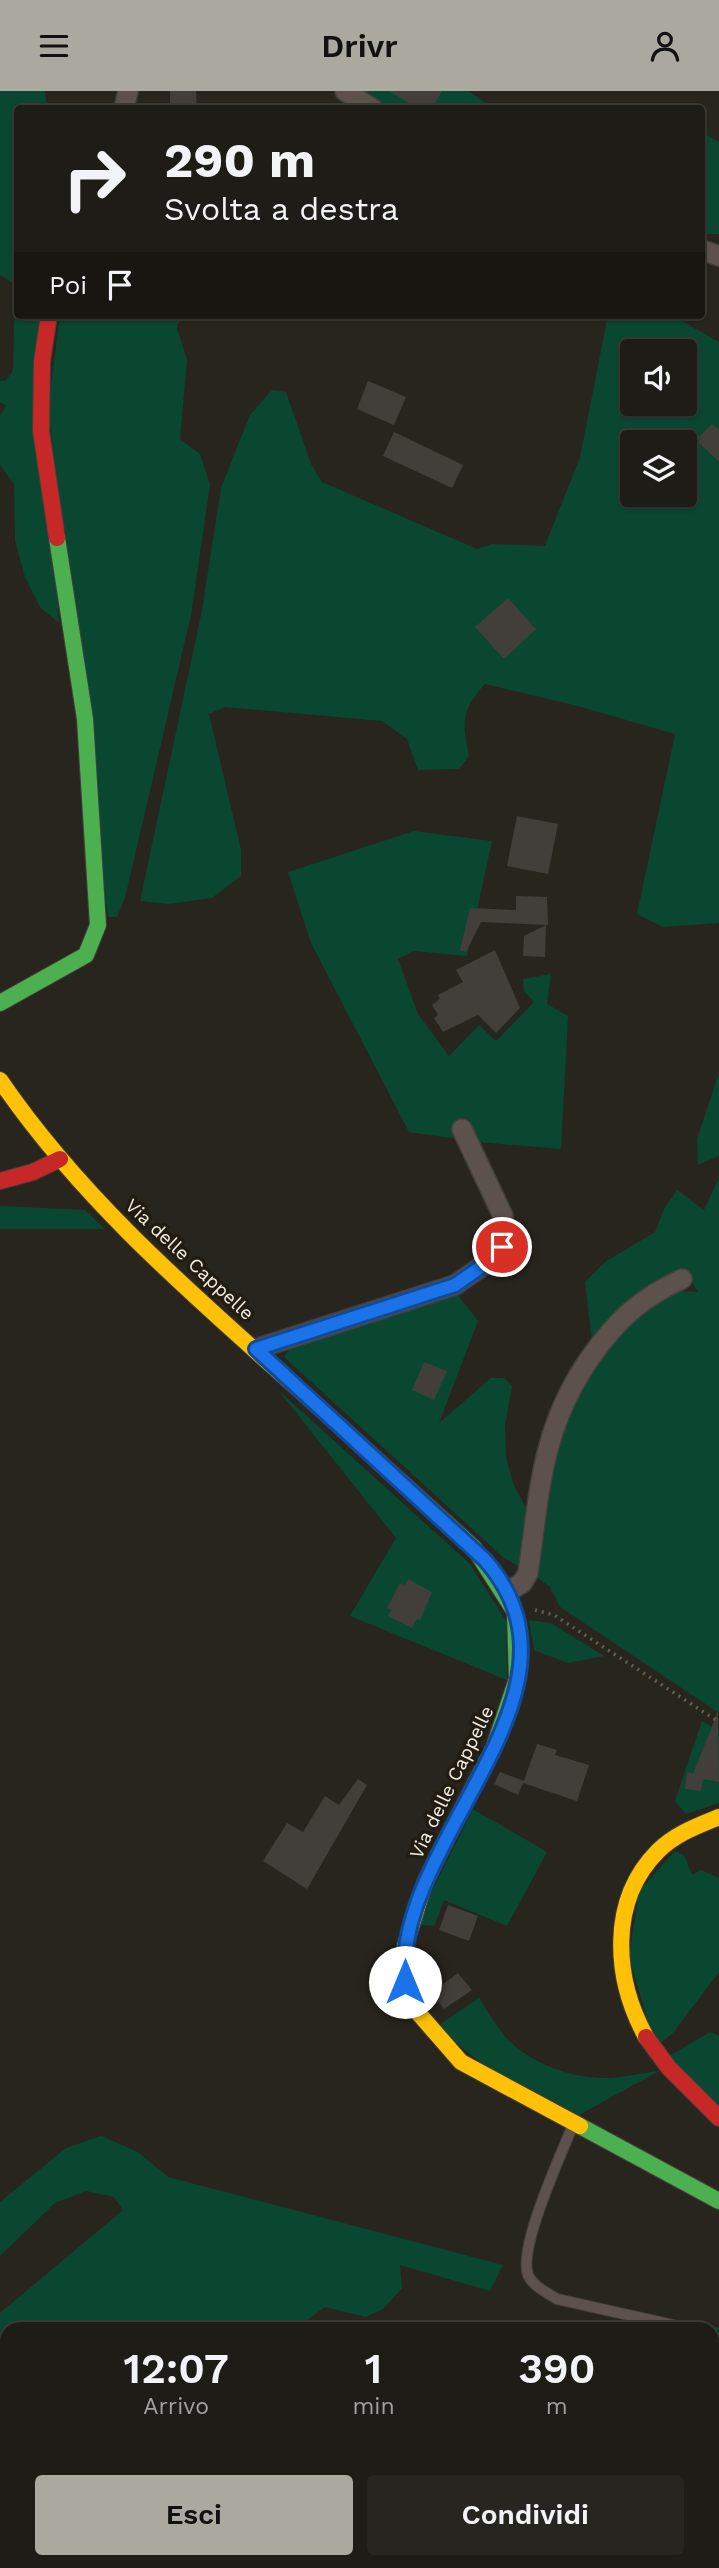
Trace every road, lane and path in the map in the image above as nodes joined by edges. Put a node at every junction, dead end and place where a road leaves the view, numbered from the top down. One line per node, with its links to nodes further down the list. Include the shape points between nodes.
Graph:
1 (345, 91): 2 (street)
2 (367, 105)
3 (49, 319): 4 (main road, via 41,431 85,719 98,925 86,955)
4 (0, 1003)
5 (0, 1080): 7 (main road, Via delle Cappelle)
6 (462, 1129): 10 (street, via 503,1216 502,1247 491,1260 455,1285)
7 (60, 1159): 8 (main road, via 33,1173); 10 (main road, Via delle Cappelle, via 127,1229)
8 (0, 1181)
9 (682, 1279): 11 (street, via 633,1306 610,1330 566,1395 543,1466 528,1573)
10 (256, 1349): 11 (main road, Via delle Cappelle)
11 (515, 1588): 12 (path, via 530,1592 528,1602 537,1612 554,1615); 15 (main road, Via delle Cappelle, via 521,1650 515,1696 416,1904 404,1949 405,1982 415,2016 439,2046)
12 (719, 1722)
13 (719, 1817): 14 (main road, via 687,1830 650,1858 628,1895 620,1937 624,1981 645,2036 667,2066)
14 (719, 2118)
15 (574, 2121): 16 (main road, Via delle Cappelle); 17 (lane, via 530,2237 525,2260 529,2277 557,2299)
16 (719, 2201)
17 (660, 2322)

